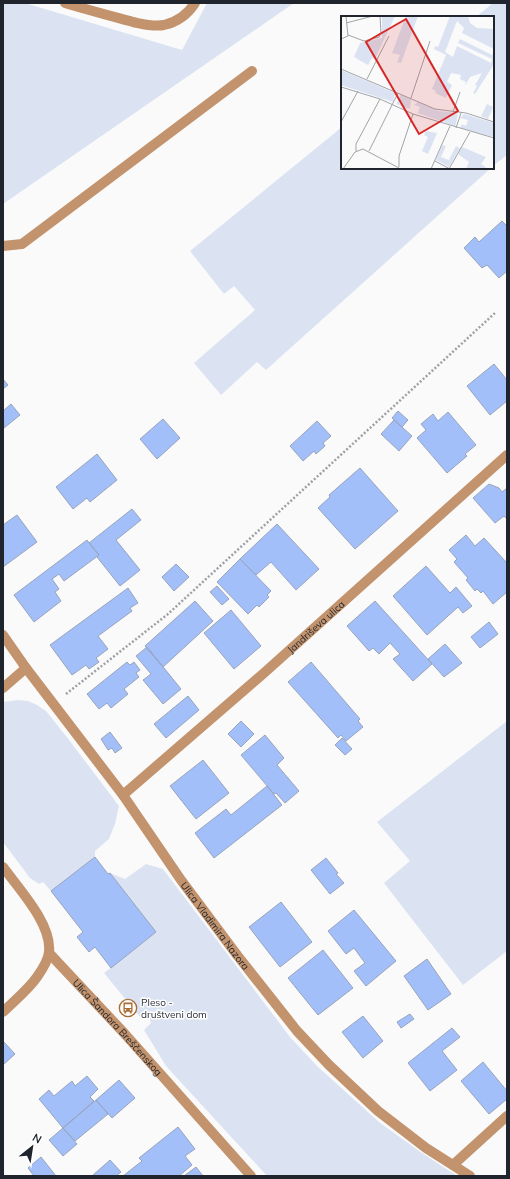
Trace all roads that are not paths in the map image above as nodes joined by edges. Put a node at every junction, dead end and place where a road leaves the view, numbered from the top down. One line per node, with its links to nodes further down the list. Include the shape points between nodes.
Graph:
1 (66, 3): 2 (street, via 153,26 175,21 191,10)
2 (196, 3)
3 (252, 71): 4 (street, via 22,244)
4 (3, 246)
5 (507, 455): 9 (street, Jandriševa ulica, via 264,673)
6 (3, 635): 7 (street, Ulica Vladimira Nazora)
7 (26, 668): 8 (street); 9 (street, Ulica Vladimira Nazora)
8 (3, 688)
9 (123, 795): 14 (street, Ulica Vladimira Nazora, via 181,880 297,1031 329,1066 378,1111)
10 (3, 867): 11 (street, via 39,918 48,942)
11 (49, 953): 12 (street, via 36,978); 15 (street, Ulica Šandora Breščenskog)
12 (3, 1012)
13 (507, 1116): 14 (street)
14 (453, 1165): 16 (street, Ulica Vladimira Nazora)
15 (251, 1176)
16 (470, 1176)

